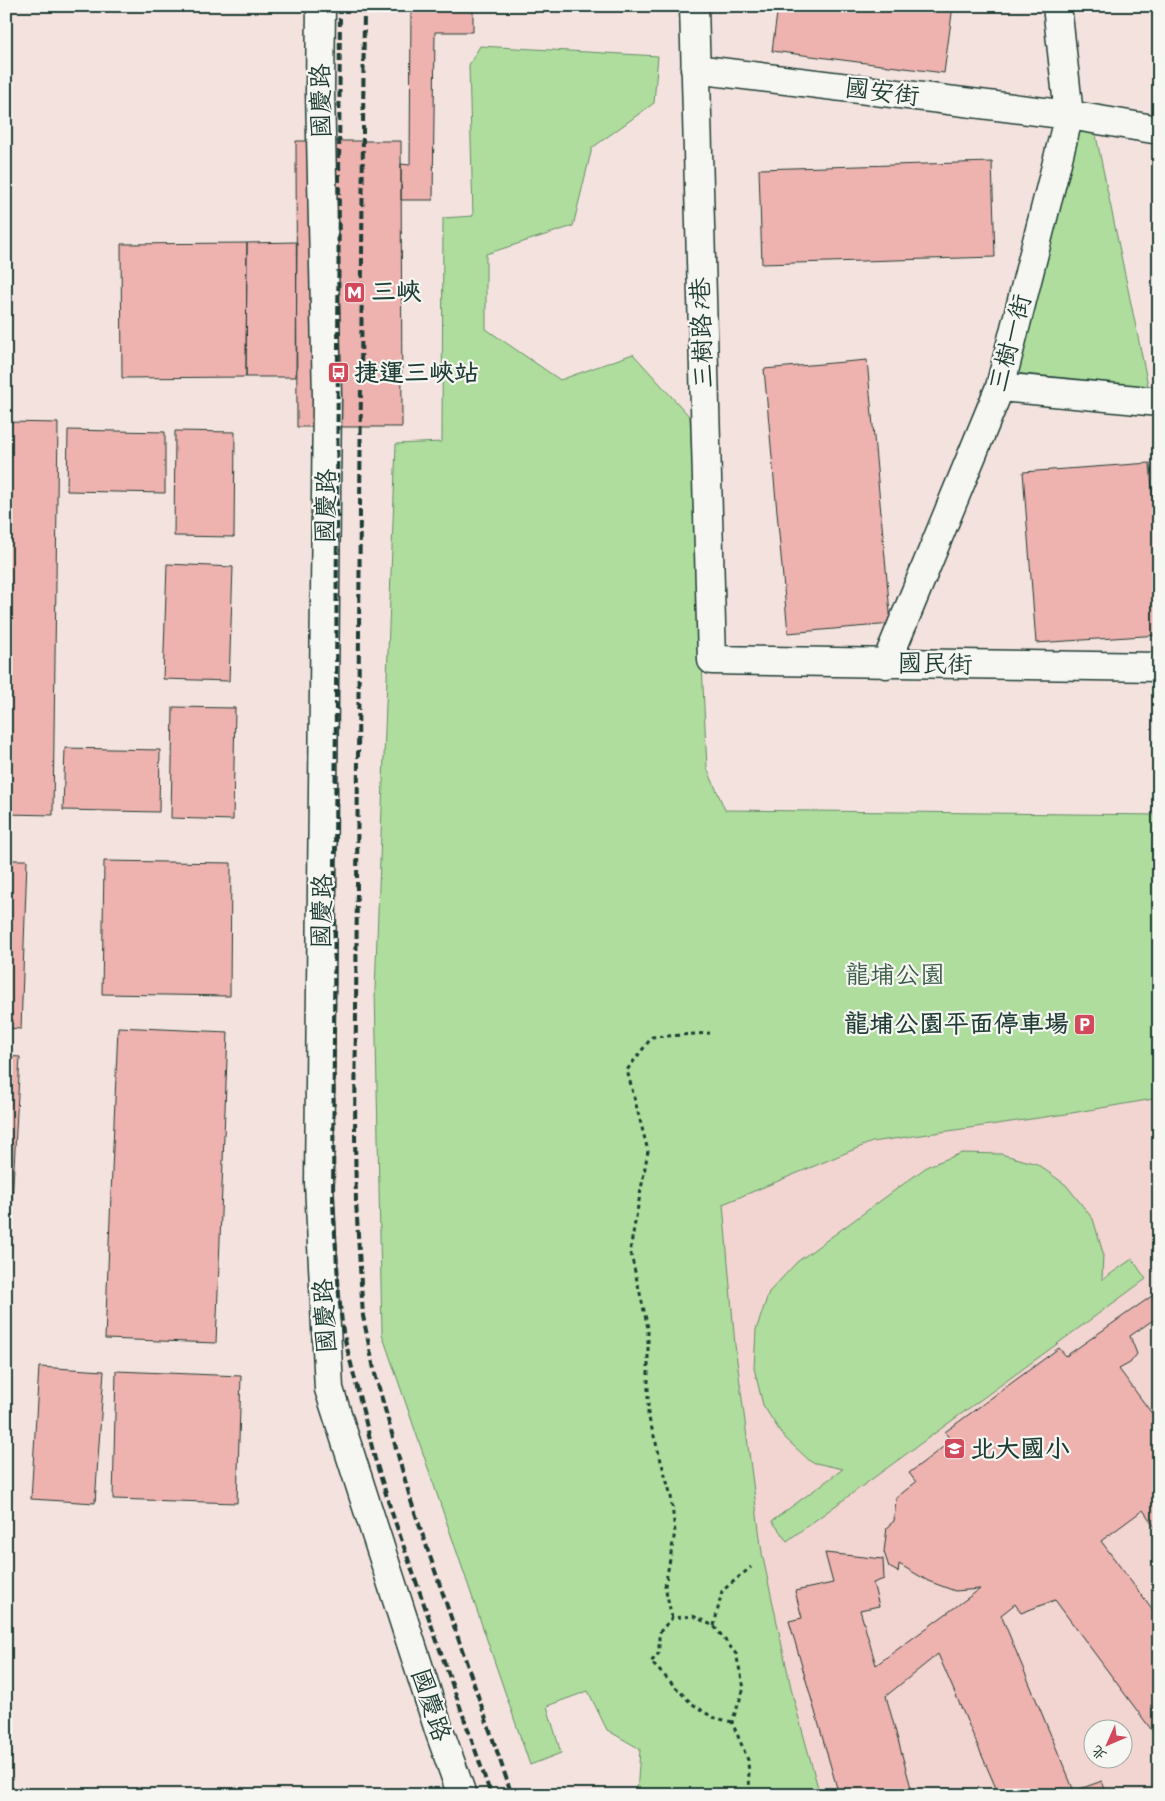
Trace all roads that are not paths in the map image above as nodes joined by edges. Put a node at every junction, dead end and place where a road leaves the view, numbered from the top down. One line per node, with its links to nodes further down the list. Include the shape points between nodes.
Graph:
1 (321, 6): 12 (street, 國慶路, via 327,407 319,1183 329,1389)
2 (694, 6): 4 (street, 三樹路7巷)
3 (1057, 6): 5 (street, 三樹一街)
4 (695, 70): 5 (street, 國安街); 9 (street, 三樹路7巷)
5 (1069, 114): 6 (street, 國安街); 7 (street, 三樹一街)
6 (1159, 130)
7 (1000, 387): 8 (street); 10 (street, 三樹一街)
8 (1159, 402)
9 (712, 660): 10 (street, 國民街)
10 (886, 664): 11 (street, 國民街)
11 (1159, 668)
12 (462, 1795)

